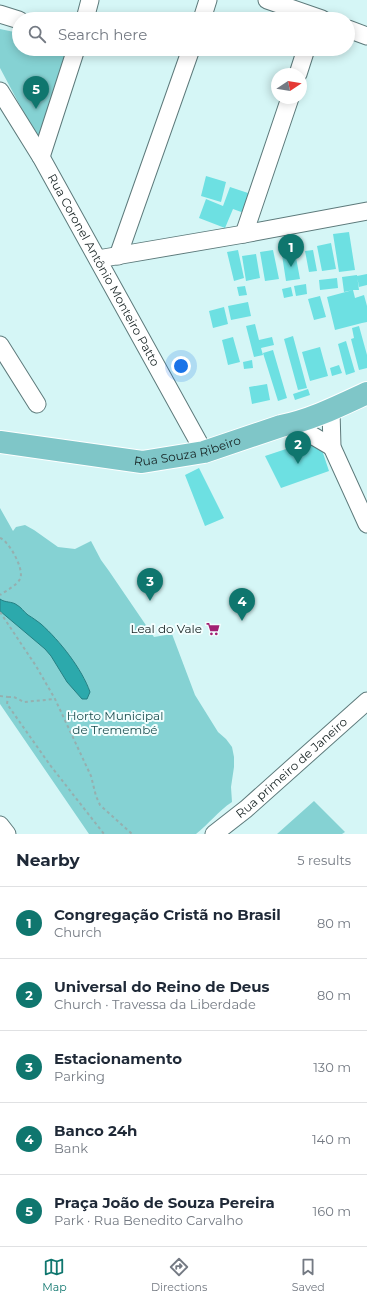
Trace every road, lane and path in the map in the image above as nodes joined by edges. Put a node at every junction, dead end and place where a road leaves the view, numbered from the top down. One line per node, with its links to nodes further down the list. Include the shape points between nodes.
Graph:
1 (90, 0): 4 (street)
2 (208, 0): 5 (street)
3 (267, 0): 6 (street)
4 (87, 12)
5 (204, 12)
6 (302, 12)
7 (0, 14): 8 (street)
8 (12, 18)
9 (355, 32): 10 (street)
10 (367, 36)
11 (74, 56): 17 (street)
12 (189, 56): 20 (street)
13 (304, 56): 14 (street)
14 (300, 68)
15 (0, 91): 17 (street, Rua Coronel Antônio Monteiro Patto)
16 (288, 104): 19 (street)
17 (41, 157): 21 (street, Rua Coronel Antônio Monteiro Patto)
18 (367, 211): 19 (street)
19 (244, 234): 20 (street)
20 (118, 256): 21 (street)
21 (98, 259): 29 (street, Rua Coronel Antônio Monteiro Patto)
22 (0, 345): 24 (street)
23 (367, 393): 25 (main road, Rua Souza Ribeiro)
24 (36, 404)
25 (331, 410): 26 (main road, Rua Souza Ribeiro); 28 (street)
26 (293, 424): 28 (street); 29 (main road, Rua Souza Ribeiro)
27 (0, 442): 29 (main road, Rua Souza Ribeiro, via 142,462)
28 (332, 447): 30 (street)
29 (204, 452)
30 (367, 524)
31 (0, 538): 32 (path, via 7,542 21,573 19,580)
32 (1, 594)
33 (0, 612): 36 (path)
34 (0, 696): 35 (path)
35 (8, 697): 36 (path, via 24,702); 40 (path, via 7,704 50,765)
36 (55, 699): 41 (path, via 92,776 100,805)
37 (367, 701): 42 (street, Rua primeiro de Janeiro, via 246,809)
38 (0, 825): 39 (street)
39 (7, 834)
40 (104, 834)
41 (132, 834)
42 (214, 834)

